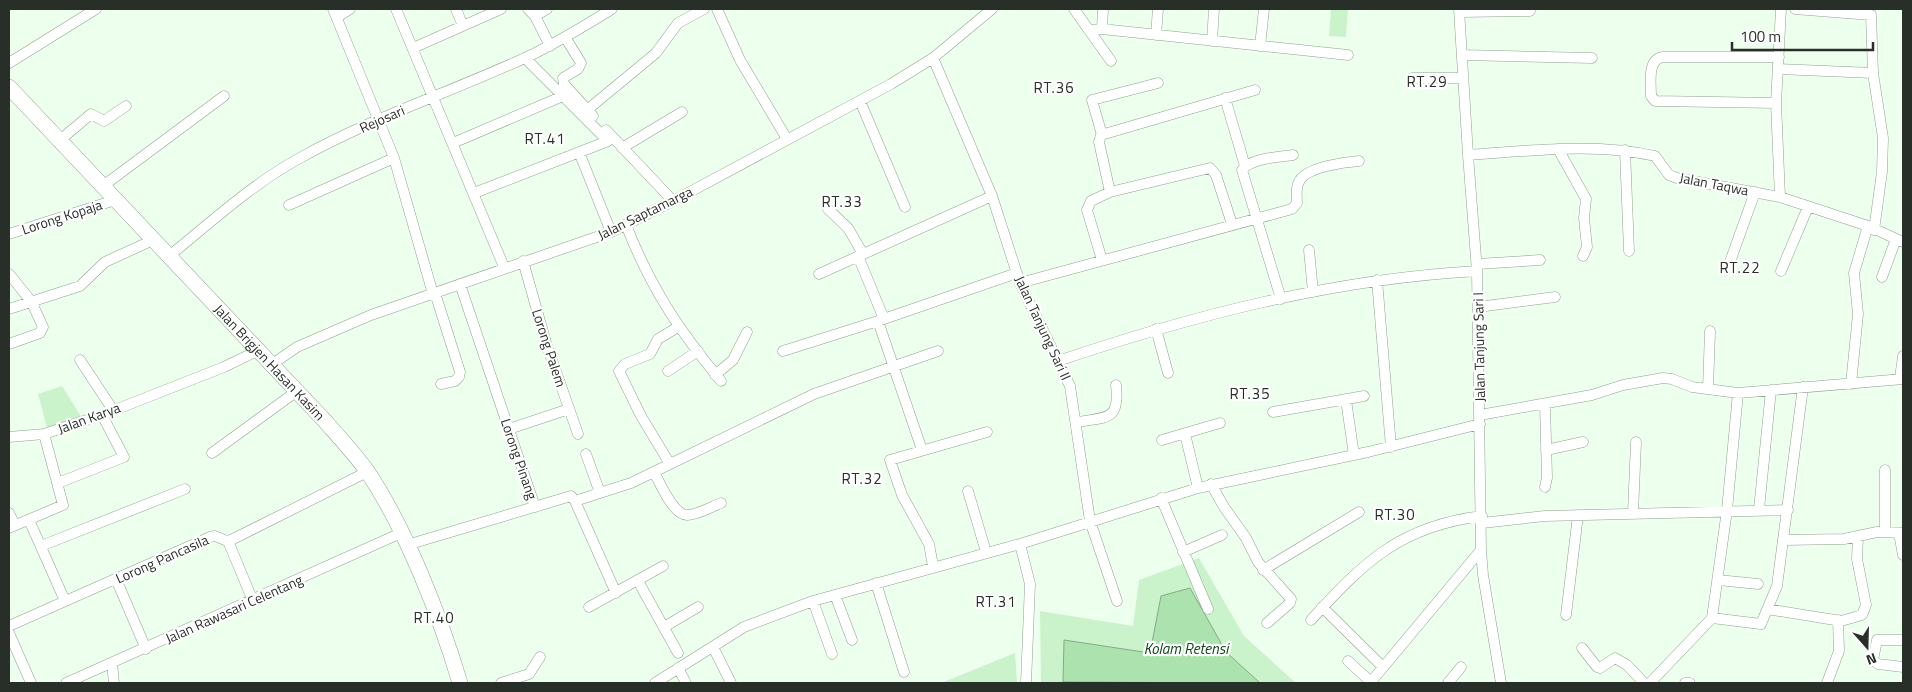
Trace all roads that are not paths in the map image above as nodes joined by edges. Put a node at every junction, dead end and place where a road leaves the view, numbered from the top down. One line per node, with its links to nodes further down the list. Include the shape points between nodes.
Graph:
1 (96, 9): 39 (street)
2 (350, 9): 22 (street)
3 (396, 9): 31 (street)
4 (456, 9): 23 (street)
5 (501, 9): 23 (street)
6 (548, 9): 20 (street)
7 (612, 9): 27 (street, Rejosari)
8 (704, 9): 54 (street, via 678,23 656,53)
9 (717, 9): 58 (street, via 740,60)
10 (992, 9): 36 (street, Jalan Saptamarga)
11 (1074, 9): 25 (street)
12 (1103, 9): 24 (street)
13 (1158, 9): 26 (street)
14 (1214, 9): 28 (street)
15 (1264, 9): 30 (street)
16 (1781, 9): 34 (street)
17 (1795, 9): 21 (street)
18 (1459, 10): 19 (street); 33 (street, Jalan Tanjung Sari I)
19 (1530, 11)
20 (532, 12): 29 (street)
21 (1871, 12): 41 (street)
22 (335, 13): 56 (street)
23 (463, 26): 31 (street)
24 (1102, 29): 25 (street); 26 (street)
25 (1090, 30): 38 (street)
26 (1156, 35): 28 (street)
27 (565, 37): 29 (street, Rejosari); 54 (street, via 581,63 578,69 563,78 564,84)
28 (1212, 41): 30 (street)
29 (550, 46): 35 (street, Rejosari)
30 (1260, 46): 32 (street)
31 (413, 48): 47 (street)
32 (1348, 55)
33 (1462, 55): 37 (street); 43 (street, Jalan Tanjung Sari I)
34 (1779, 57): 40 (street); 52 (street, via 1661,57 1652,64 1653,100)
35 (524, 58): 47 (street, Rejosari); 49 (street)
36 (933, 58): 51 (street, Jalan Saptamarga); 74 (street, Jalan Tanjung Sari II)
37 (1592, 58)
38 (1111, 61)
39 (9, 63)
40 (1778, 69): 41 (street); 52 (street)
41 (1873, 73): 85 (street, via 1883,138 1882,172)
42 (1412, 78): 43 (street)
43 (1463, 78): 66 (street, Jalan Tanjung Sari I)
44 (1158, 83): 57 (street, via 1092,100)
45 (9, 87): 59 (street, Jalan Brigjen Hasan Kasim)
46 (1255, 90): 50 (street)
47 (434, 95): 56 (street, Rejosari); 60 (street)
48 (224, 96): 70 (street)
49 (563, 96): 60 (street); 64 (street, via 608,141)
50 (1225, 98): 57 (street); 69 (street)
51 (860, 101): 58 (street, Jalan Saptamarga); 79 (street)
52 (1776, 103): 75 (street)
53 (126, 106): 59 (street, via 104,121 91,114)
54 (588, 110): 61 (street)
55 (682, 112): 61 (street)
56 (378, 120): 67 (street); 94 (street, Rejosari, via 301,157 272,175)
57 (1102, 134): 71 (street, via 1099,142)
58 (788, 139): 77 (street, Jalan Saptamarga)
59 (60, 140): 70 (street, Jalan Brigjen Hasan Kasim)
60 (453, 142): 73 (street)
61 (622, 148): 77 (street)
62 (1558, 149): 63 (street, Jalan Taqwa); 66 (street, Jalan Taqwa); 93 (street, via 1586,199 1587,247)
63 (1625, 150): 72 (street, Jalan Taqwa, via 1655,156 1669,175 1678,178); 91 (street)
64 (578, 152): 73 (street); 86 (street)
65 (1294, 154): 69 (street)
66 (1468, 155): 100 (street, Jalan Tanjung Sari I)
67 (394, 158): 78 (street); 109 (street)
68 (1359, 161): 82 (street, via 1308,173 1298,184 1295,208)
69 (1245, 166): 82 (street, via 1242,173)
70 (103, 186): 76 (street, Jalan Brigjen Hasan Kasim)
71 (1110, 192): 83 (street, via 1210,168 1216,175); 96 (street, via 1091,201 1086,210)
72 (1755, 192): 75 (street, Jalan Taqwa); 95 (street)
73 (474, 193): 99 (street)
74 (992, 196): 92 (street); 104 (street, Jalan Tanjung Sari II)
75 (1780, 196): 80 (street, Jalan Taqwa)
76 (115, 200): 87 (street, Lorong Kopaja); 88 (street, Jalan Brigjen Hasan Kasim)
77 (673, 202): 84 (street, Jalan Saptamarga)
78 (289, 205)
79 (905, 207)
80 (1808, 207): 85 (street, Jalan Taqwa); 101 (street)
81 (828, 209): 92 (street, via 848,228)
82 (1257, 218): 83 (street); 111 (street)
83 (1232, 224): 96 (street)
84 (626, 225): 86 (street, Jalan Saptamarga); 116 (street, via 651,283)
85 (1871, 228): 89 (street, Jalan Taqwa); 134 (street, via 1854,273 1858,314)
86 (611, 232): 98 (street, Jalan Saptamarga)
87 (9, 234)
88 (153, 240): 94 (street, Jalan Brigjen Hasan Kasim); 112 (street, via 112,257 80,286)
89 (1899, 241): 105 (street)
90 (1309, 250): 108 (street)
91 (1629, 251)
92 (861, 255): 103 (street); 115 (street)
93 (1584, 256)
94 (168, 257): 121 (street, Jalan Brigjen Hasan Kasim)
95 (1731, 259)
96 (1102, 260): 104 (street)
97 (1540, 260): 100 (street)
98 (523, 261): 99 (street, Jalan Saptamarga); 144 (street, Lorong Palem)
99 (504, 267): 107 (street, Jalan Saptamarga)
100 (1477, 268): 106 (street); 113 (street, Jalan Tanjung Sari I)
101 (1781, 271)
102 (9, 274): 112 (street)
103 (819, 274)
104 (1019, 278): 115 (street); 127 (street, Jalan Tanjung Sari II)
105 (1882, 278)
106 (1377, 280): 108 (street); 160 (street)
107 (460, 284): 109 (street, Jalan Saptamarga); 151 (street, Lorong Pinang)
108 (1313, 292): 111 (street)
109 (434, 294): 128 (street, Jalan Saptamarga, via 308,341); 133 (street, via 460,372 455,381)
110 (1555, 297): 113 (street)
111 (1281, 299): 117 (street)
112 (31, 301): 114 (street); 120 (street, via 43,330)
113 (1478, 307): 148 (street, Jalan Tanjung Sari I)
114 (9, 309)
115 (881, 320): 123 (street); 129 (street)
116 (678, 327): 122 (street); 166 (street, via 658,339 650,354 625,364 619,371)
117 (1156, 329): 127 (street); 131 (street)
118 (1710, 331): 137 (street)
119 (747, 332): 122 (street, via 733,360 718,378)
120 (9, 344)
121 (257, 351): 128 (street, Jalan Brigjen Hasan Kasim); 145 (street, Jalan Karya)
122 (698, 351): 130 (street)
123 (783, 351)
124 (938, 351): 129 (street)
125 (1903, 356): 132 (street)
126 (80, 360): 145 (street)
127 (1058, 361): 149 (street, Jalan Tanjung Sari II, via 1070,386)
128 (271, 364): 139 (street, Jalan Brigjen Hasan Kasim)
129 (893, 366): 161 (street); 166 (street, via 814,394)
130 (668, 371)
131 (1168, 373)
132 (1902, 378): 134 (street)
133 (440, 384)
134 (1851, 384): 136 (street)
135 (1116, 385): 149 (street, via 1117,406 1113,413)
136 (1803, 387): 138 (street); 183 (street)
137 (1708, 389): 140 (street); 143 (street, via 1664,378)
138 (1771, 390): 140 (street); 181 (street)
139 (297, 391): 163 (street); 168 (street, Jalan Brigjen Hasan Kasim)
140 (1738, 393): 182 (street)
141 (1364, 396): 142 (street)
142 (1346, 400): 146 (street); 165 (street)
143 (1545, 404): 148 (street); 162 (street)
144 (569, 409): 151 (street); 154 (street, Lorong Palem)
145 (113, 410): 147 (street, Jalan Karya)
146 (1273, 412)
147 (102, 415): 153 (street, Jalan Karya); 170 (street, via 124,456)
148 (1480, 420): 160 (street); 189 (street, Jalan Tanjung Sari I)
149 (1077, 422): 190 (street, Jalan Tanjung Sari II)
150 (1220, 423): 155 (street)
151 (509, 430): 180 (street, Lorong Pinang)
152 (987, 432): 161 (street)
153 (44, 434): 156 (street); 170 (street, Jalan Karya)
154 (578, 434)
155 (1185, 434): 157 (street); 173 (street)
156 (9, 437)
157 (1162, 440)
158 (1583, 442): 162 (street)
159 (1636, 442): 186 (street)
160 (1391, 447): 165 (street)
161 (922, 450): 206 (street, via 890,460 902,495 929,544)
162 (1546, 450): 172 (street)
163 (212, 452)
164 (586, 454): 176 (street)
165 (1354, 455): 171 (street)
166 (670, 464): 169 (street)
167 (1885, 470): 192 (street)
168 (368, 472): 196 (street, Jalan Brigjen Hasan Kasim); 198 (street, Lorong Pancasila)
169 (654, 472): 176 (street); 179 (street, via 670,502 681,514)
170 (58, 483): 188 (street, Jalan Karya, via 64,502 62,506)
171 (1211, 484): 173 (street); 207 (street)
172 (1545, 487)
173 (1198, 488): 177 (street)
174 (185, 489): 200 (street)
175 (968, 491): 202 (street)
176 (600, 493): 178 (street)
177 (1161, 498): 190 (street); 203 (street)
178 (575, 501): 180 (street, via 569,496); 213 (street)
179 (721, 503)
180 (535, 507): 196 (street, Lorong Pinang)
181 (1759, 509): 182 (street); 183 (street)
182 (1727, 510): 186 (street); 209 (street)
183 (1788, 510): 197 (street)
184 (1359, 512): 207 (street)
185 (9, 513): 191 (street)
186 (1633, 513): 187 (street)
187 (1578, 515): 189 (street); 224 (street)
188 (29, 520): 191 (street, Jalan Karya); 200 (street)
189 (1482, 520): 201 (street, Jalan Tanjung Sari I); 221 (street, via 1452,520 1405,537 1374,557)
190 (1090, 521): 199 (street); 218 (street, Jalan Tanjung Sari II)
191 (12, 526)
192 (1885, 532): 193 (street); 195 (street)
193 (1901, 533): 204 (street)
194 (1222, 536): 203 (street)
195 (1858, 536): 197 (street); 227 (street, via 1857,559 1865,609 1857,618)
196 (404, 539): 216 (street, Jalan Rawasari Celentang); 250 (street, Jalan Brigjen Hasan Kasim, via 446,639)
197 (1784, 540): 223 (street, via 1777,586)
198 (228, 541): 208 (street, Lorong Pancasila, via 214,536); 216 (street)
199 (1020, 544): 202 (street); 255 (street, via 1030,584)
200 (41, 546): 215 (street)
201 (1481, 550): 242 (street); 258 (street, Jalan Tanjung Sari I)
202 (986, 552): 206 (street)
203 (1183, 552): 222 (street)
204 (1903, 555)
205 (663, 566): 210 (street)
206 (933, 566): 211 (street)
207 (1264, 570): 228 (street, via 1292,600)
208 (116, 579): 215 (street, Lorong Pancasila); 236 (street)
209 (1718, 580): 212 (street); 225 (street)
210 (638, 581): 213 (street); 230 (street)
211 (876, 583): 214 (street); 246 (street)
212 (1758, 584)
213 (616, 593): 219 (street)
214 (835, 595): 217 (street); 232 (street)
215 (65, 601): 229 (street, Lorong Pancasila)
216 (253, 601): 236 (street, Jalan Rawasari Celentang)
217 (812, 601): 234 (street, via 750,625); 238 (street)
218 (1117, 601)
219 (589, 607)
220 (698, 607): 230 (street)
221 (1322, 608): 226 (street); 242 (street)
222 (1208, 609)
223 (1767, 610): 225 (street, via 1758,625); 227 (street)
224 (1566, 615)
225 (1712, 618): 260 (street)
226 (1311, 620)
227 (1838, 620): 263 (street, via 1839,651)
228 (1267, 623)
229 (9, 626)
230 (664, 627): 237 (street)
231 (9, 633): 247 (street)
232 (852, 640)
233 (1903, 640): 244 (street, via 1877,640 1873,657 1878,664)
234 (712, 647): 245 (street); 254 (street)
235 (1582, 648): 259 (street, via 1600,668 1615,658 1627,665)
236 (146, 649): 241 (street, Jalan Rawasari Celentang)
237 (678, 653)
238 (832, 654)
239 (540, 657): 251 (street, via 529,674)
240 (1348, 661): 256 (street)
241 (112, 663): 248 (street, Jalan Rawasari Celentang); 249 (street)
242 (1383, 667): 256 (street)
243 (1461, 667): 257 (street)
244 (1903, 667)
245 (678, 668): 252 (street); 253 (street)
246 (904, 672)
247 (31, 683)
248 (66, 683)
249 (114, 683)
250 (460, 683)
251 (501, 683)
252 (655, 683)
253 (686, 683)
254 (731, 683)
255 (1026, 683)
256 (1371, 683)
257 (1448, 683)
258 (1502, 683)
259 (1644, 683)
260 (1650, 683)
261 (1685, 683): 262 (street)
262 (1690, 683)
263 (1827, 683)

